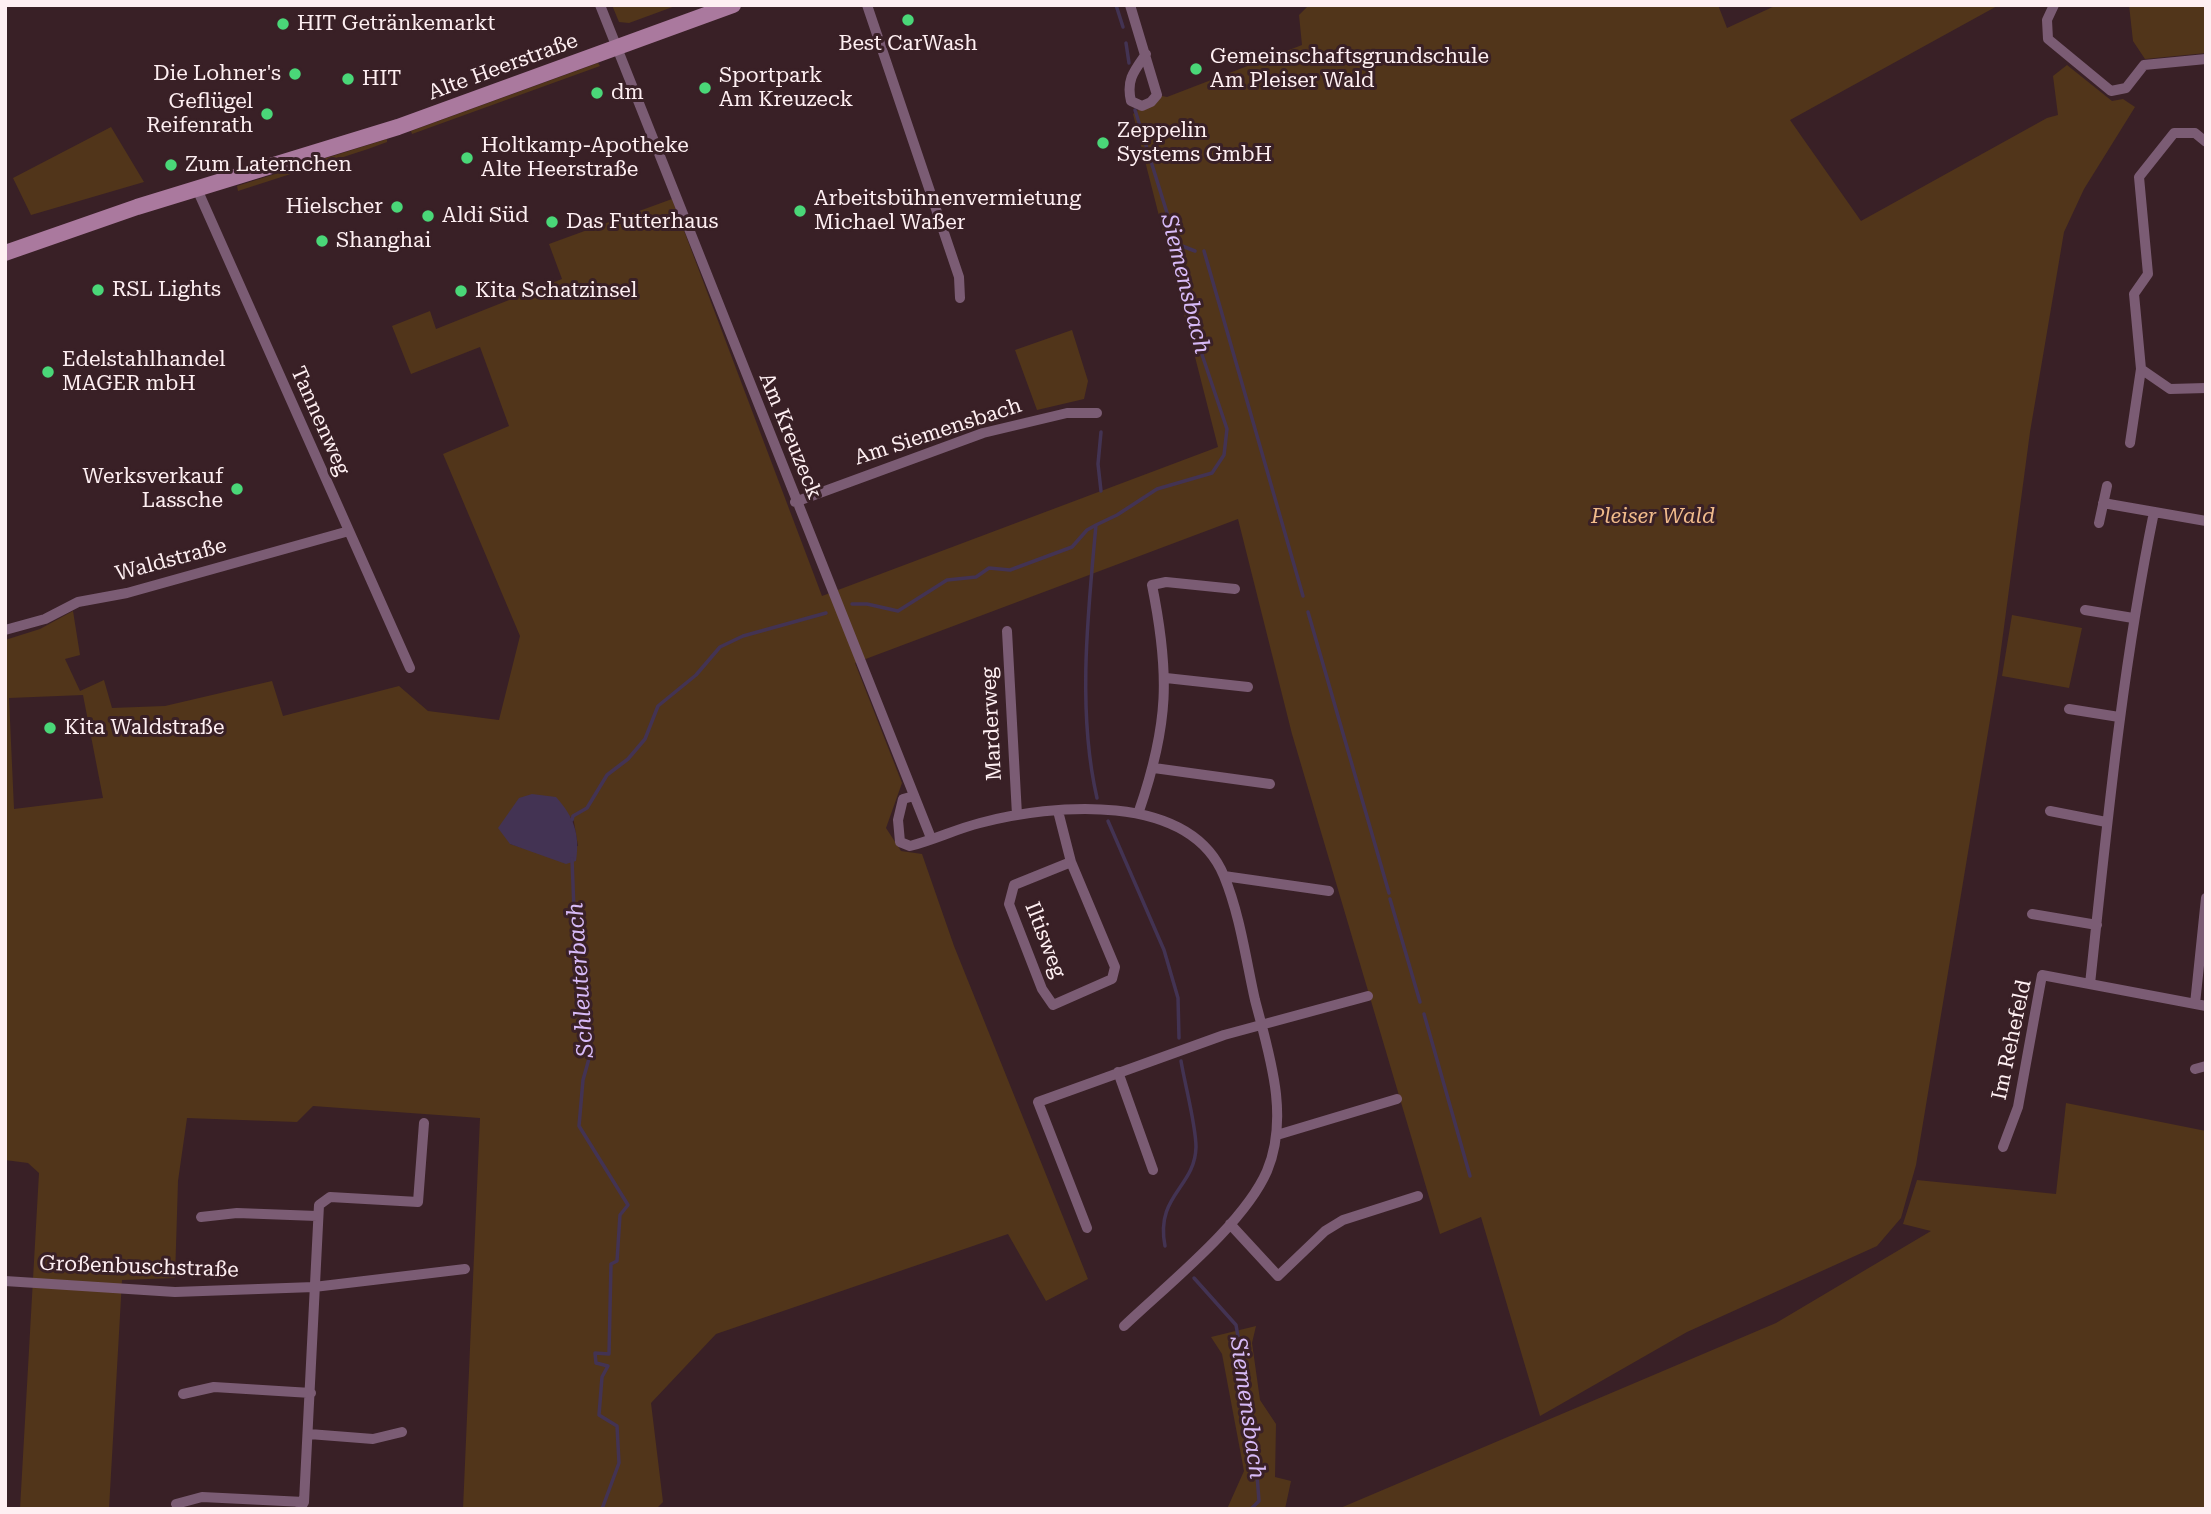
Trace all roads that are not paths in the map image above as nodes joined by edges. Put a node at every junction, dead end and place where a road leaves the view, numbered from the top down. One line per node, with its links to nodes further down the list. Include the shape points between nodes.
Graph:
1 (600, 5): 6 (street, Am Kreuzeck)
2 (733, 5): 6 (street, Alte Heerstraße)
3 (867, 5): 12 (street, via 959,277)
4 (1130, 5): 7 (street)
5 (2054, 5): 8 (street, via 2047,20 2048,39 2112,91 2126,88 2144,65)
6 (617, 48): 10 (street, Alte Heerstraße, via 385,132); 18 (street, Am Kreuzeck)
7 (1146, 54)
8 (2206, 59)
9 (2206, 142): 13 (street, via 2195,133 2174,133 2139,177 2148,274 2134,294)
10 (197, 189): 11 (street, Alte Heerstraße); 23 (street, Tannenweg)
11 (5, 253)
12 (960, 298)
13 (2141, 369): 14 (street, via 2170,389); 16 (street)
14 (2206, 388)
15 (1097, 413): 18 (street, Am Siemensbach, via 1066,413 984,433)
16 (2130, 443)
17 (2107, 486): 19 (street)
18 (795, 502): 36 (street, Am Kreuzeck)
19 (2104, 503): 20 (street); 22 (street)
20 (2160, 512): 21 (street); 26 (street)
21 (2206, 521)
22 (2099, 523)
23 (349, 531): 27 (street, Waldstraße, via 127,593 78,602 45,619); 29 (street, Tannenweg)
24 (1235, 589): 30 (street, via 1166,582 1152,585)
25 (2085, 610): 26 (street)
26 (2133, 618): 33 (street)
27 (5, 630)
28 (1007, 631): 40 (street, Marderweg)
29 (410, 668)
30 (1166, 678): 31 (street); 34 (street)
31 (1248, 687)
32 (2069, 709): 33 (street)
33 (2119, 717): 41 (street)
34 (1154, 768): 35 (street); 38 (street)
35 (1270, 784)
36 (914, 796): 42 (street, Am Kreuzeck); 42 (street, via 903,799 897,830 900,842 910,846)
37 (1058, 811): 38 (street); 40 (street); 43 (street, Iltisweg)
38 (1139, 811): 44 (street, via 1158,816 1186,833)
39 (2050, 811): 41 (street)
40 (1017, 815): 42 (street)
41 (2106, 822): 48 (street)
42 (931, 838)
43 (1071, 862): 43 (street, Iltisweg, via 1115,967 1112,979 1054,1005 1042,989 1009,904 1014,885)
44 (1224, 876): 45 (street); 52 (street)
45 (1329, 891)
46 (2206, 898): 51 (street)
47 (2032, 914): 48 (street)
48 (2096, 925): 49 (street)
49 (2090, 984): 51 (street, Im Rehefeld); 57 (street, Im Rehefeld, via 2042,975 2018,1107)
50 (1368, 996): 52 (street)
51 (2200, 1005)
52 (1262, 1027): 53 (street, via 1224,1035); 56 (street, via 1277,1100)
53 (1118, 1072): 58 (street); 63 (street, via 1038,1102)
54 (1397, 1099): 56 (street)
55 (424, 1123): 60 (street, via 418,1202 330,1197 319,1205)
56 (1277, 1135): 62 (street, via 1266,1173)
57 (2003, 1147)
58 (1153, 1170)
59 (1418, 1196): 62 (street, via 1343,1220 1278,1276)
60 (317, 1216): 61 (street, via 237,1213); 66 (street)
61 (201, 1217)
62 (1230, 1224): 67 (street)
63 (1087, 1228)
64 (465, 1269): 66 (street, Großenbuschstraße)
65 (5, 1281): 66 (street, Großenbuschstraße, via 174,1292)
66 (314, 1287): 68 (street)
67 (1124, 1326)
68 (311, 1393): 69 (street, via 214,1387); 71 (street)
69 (183, 1394)
70 (402, 1432): 71 (street, via 373,1439)
71 (309, 1434): 73 (street)
72 (176, 1503): 73 (street, via 202,1497)
73 (302, 1506)

